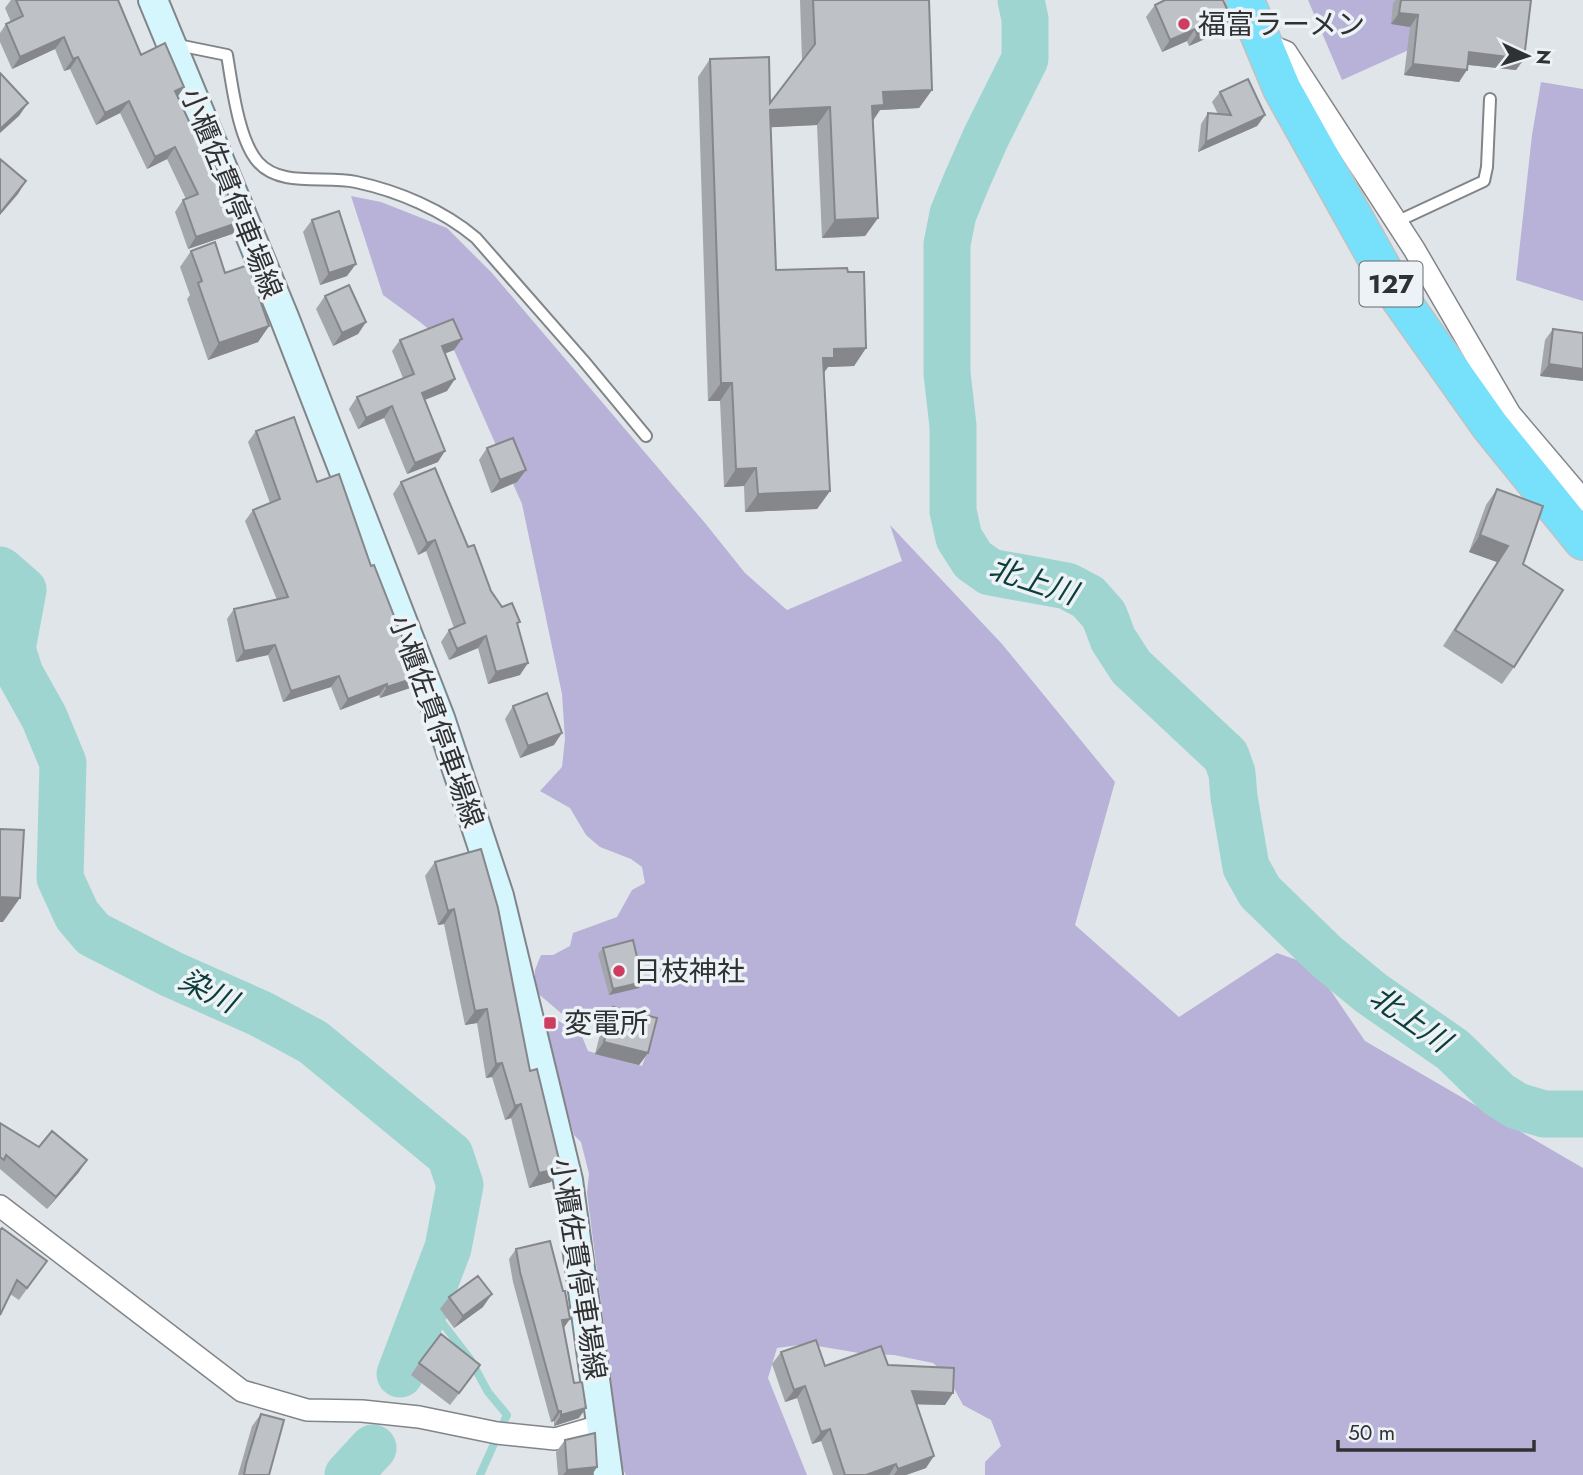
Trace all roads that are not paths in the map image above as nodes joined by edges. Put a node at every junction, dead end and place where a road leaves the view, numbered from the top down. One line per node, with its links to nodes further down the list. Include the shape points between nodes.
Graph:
1 (153, 0): 4 (main road, 小櫃佐貫停車場線)
2 (1245, 0): 3 (highway, 127)
3 (1261, 42): 6 (street, via 1286,52); 9 (highway, 127, via 1282,89 1396,293 1490,426)
4 (171, 43): 7 (lane, via 227,55 234,102 246,138 258,162 274,173 372,186 456,221 539,309); 11 (main road, 小櫃佐貫停車場線, via 284,317 440,718 499,897 568,1180)
5 (1490, 99): 6 (lane, via 1484,181)
6 (1396, 222): 8 (street, via 1510,414)
7 (646, 436)
8 (1583, 500)
9 (1583, 541)
10 (0, 1206): 11 (street, via 242,1391 307,1410 362,1410 555,1439)
11 (603, 1425): 12 (main road, 小櫃佐貫停車場線)
12 (608, 1475)

